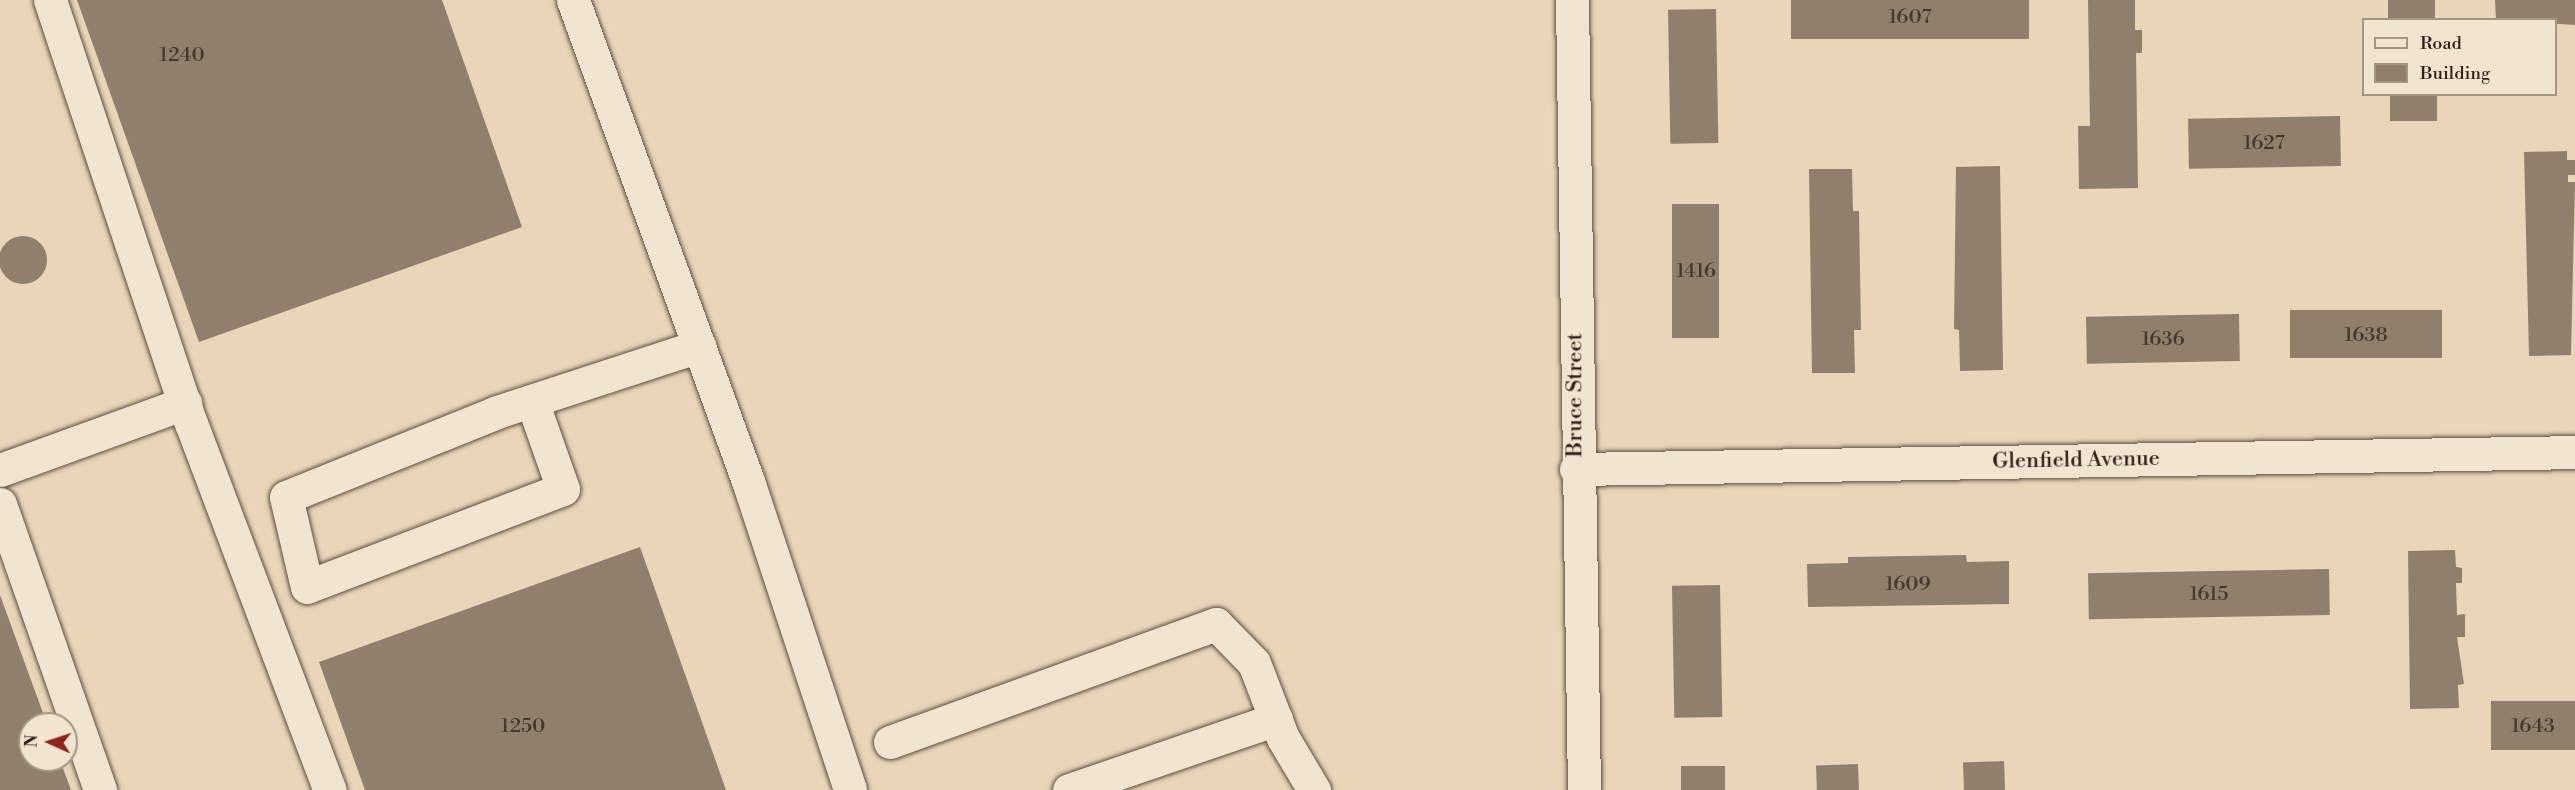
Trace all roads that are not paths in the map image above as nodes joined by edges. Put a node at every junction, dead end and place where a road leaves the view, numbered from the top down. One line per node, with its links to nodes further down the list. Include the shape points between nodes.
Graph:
1 (50, 0): 6 (street)
2 (573, 0): 4 (street)
3 (1572, 0): 8 (street, Bruce Street)
4 (699, 346): 5 (street); 15 (street)
5 (532, 401): 5 (street, via 286,497 307,587 563,489)
6 (184, 403): 9 (street); 14 (street)
7 (2575, 452): 8 (street, Glenfield Avenue)
8 (1576, 469): 18 (street, Bruce Street)
9 (0, 470)
10 (0, 504): 13 (street)
11 (1276, 719): 12 (street, via 1254,663 1216,624); 16 (street); 17 (street)
12 (890, 742)
13 (100, 790)
14 (330, 790)
15 (850, 790)
16 (1069, 790)
17 (1314, 790)
18 (1584, 790)

